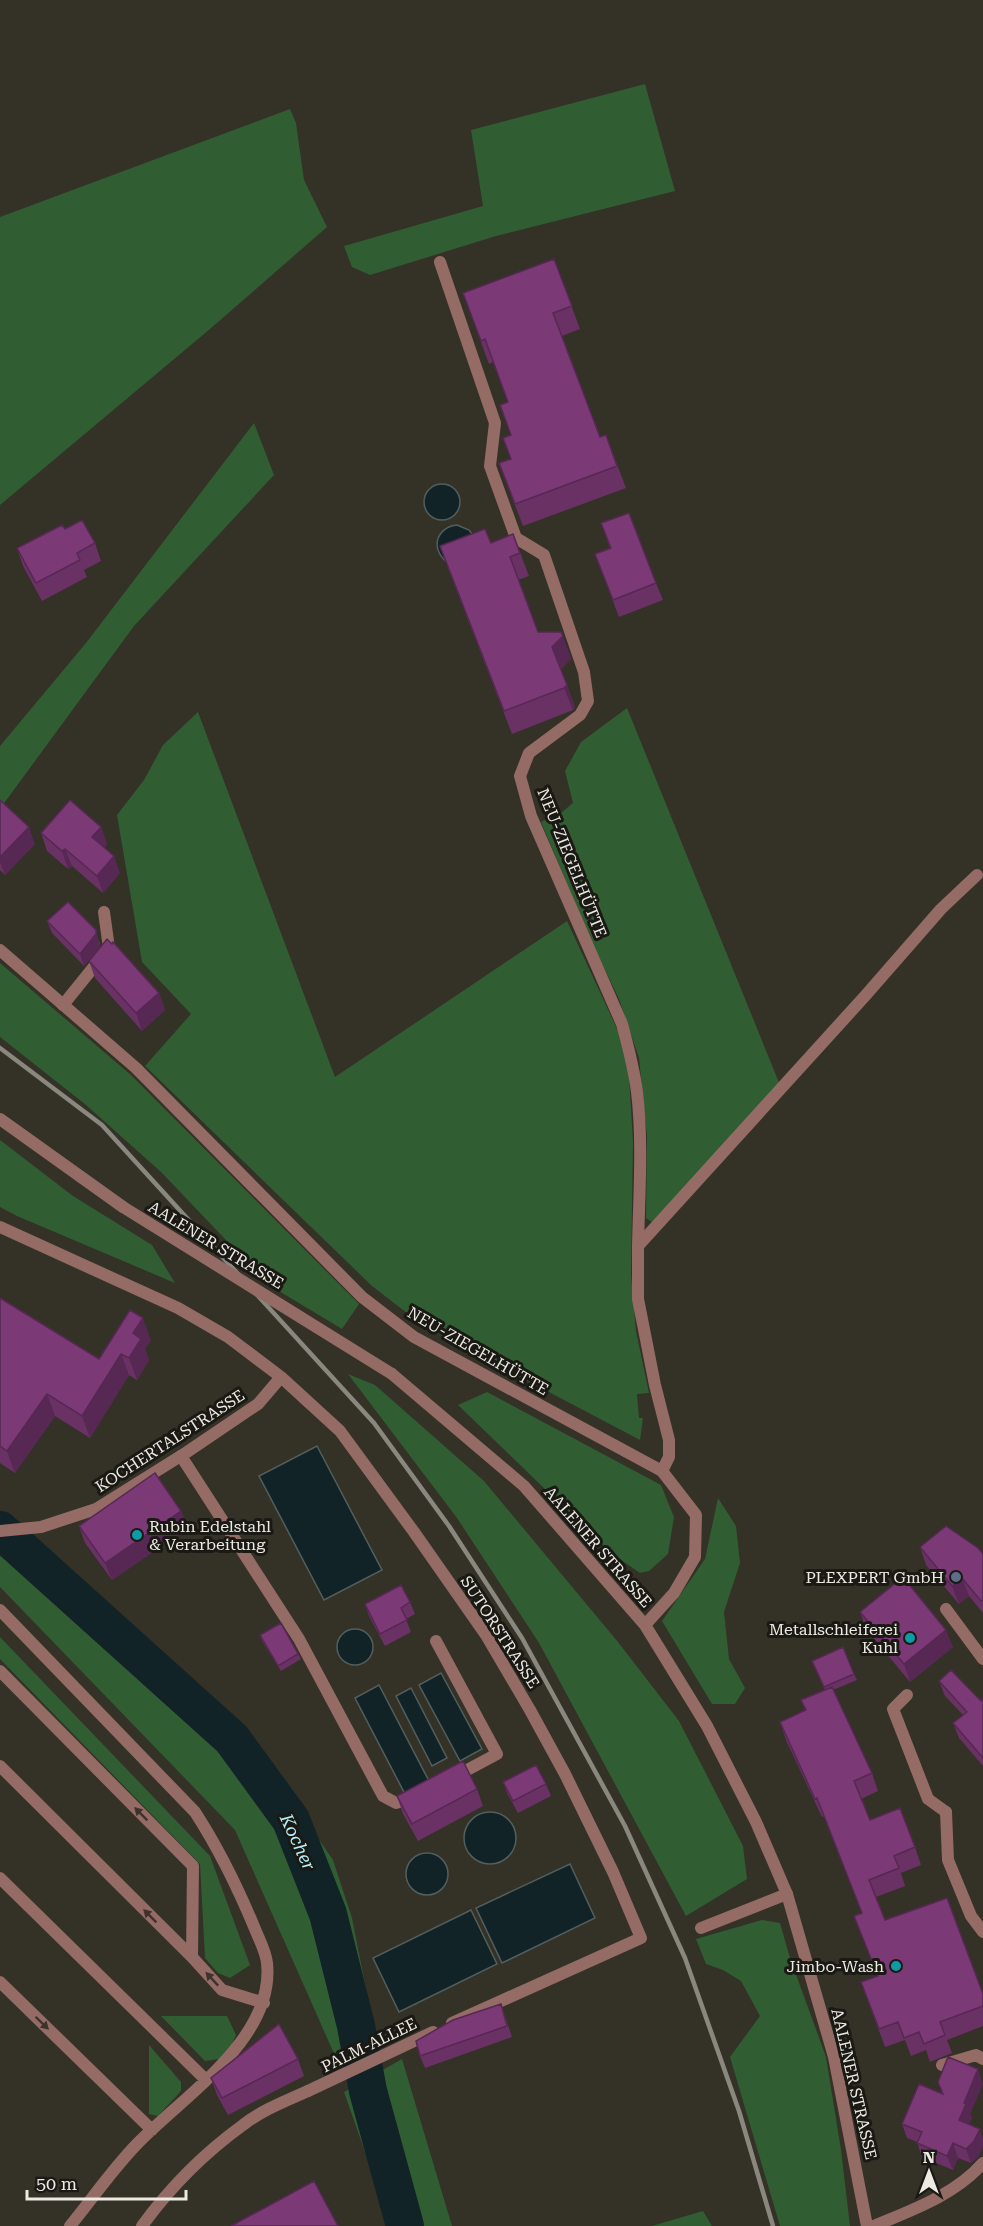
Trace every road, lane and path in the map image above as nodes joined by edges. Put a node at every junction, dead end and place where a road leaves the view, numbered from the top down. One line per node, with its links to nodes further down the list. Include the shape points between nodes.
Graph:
1 (440, 262): 8 (street, NEU-ZIEGELHÜTTE, via 495,423 490,466 516,538 544,555 584,672 588,701 579,715 529,753 520,776 531,816 622,1024 631,1057 637,1093)
2 (977, 875): 8 (street, via 941,909)
3 (104, 912): 5 (street, via 110,948)
4 (0, 950): 5 (street, NEU-ZIEGELHÜTTE)
5 (63, 1005): 11 (street, NEU-ZIEGELHÜTTE, via 136,1068 362,1297 414,1337)
6 (0, 1119): 15 (street, AALENER STRASSE, bridge, via 123,1207 392,1374 524,1486)
7 (0, 1227): 9 (street, via 177,1308 228,1337)
8 (638, 1246): 11 (street, NEU-ZIEGELHÜTTE, via 638,1299 669,1440 669,1457)
9 (281, 1377): 10 (street, KOCHERTALSTRASSE, via 258,1404); 27 (street, SUTORSTRASSE, via 340,1431 486,1635 566,1774)
10 (181, 1456): 12 (street, KOCHERTALSTRASSE, via 96,1509 41,1527); 22 (street, via 299,1639 383,1796 396,1803)
11 (662, 1471): 15 (street, NEU-ZIEGELHÜTTE, via 696,1515 695,1557 674,1593)
12 (0, 1531)
13 (0, 1610): 30 (street, via 195,1812 217,1845 259,1938 267,1963)
14 (946, 1610): 17 (street)
15 (645, 1625): 24 (street, AALENER STRASSE, via 707,1726)
16 (436, 1641): 21 (street, via 497,1754)
17 (983, 1659)
18 (0, 1671): 28 (street, one-way to 18, via 193,1866)
19 (907, 1695): 26 (street, via 893,1709 927,1799 946,1812 948,1860 971,1916)
20 (0, 1766): 28 (street, one-way to 20)
21 (439, 1785)
22 (420, 1795)
23 (0, 1878): 33 (street)
24 (787, 1894): 25 (street); 38 (street, AALENER STRASSE, via 834,2056)
25 (701, 1928)
26 (983, 1932)
27 (641, 1938): 37 (street, PALM-ALLEE, via 474,2012 243,2124 183,2174)
28 (192, 1957): 30 (street, one-way to 28, via 222,1990)
29 (0, 1982): 34 (street, one-way to 34)
30 (264, 2003): 33 (street, via 248,2035)
31 (983, 2059): 32 (street, via 976,2055)
32 (942, 2065)
33 (206, 2080): 34 (street)
34 (152, 2130): 36 (street)
35 (983, 2163): 39 (street, via 970,2177 927,2204)
36 (70, 2226)
37 (142, 2226)
38 (867, 2226)
39 (874, 2226)

